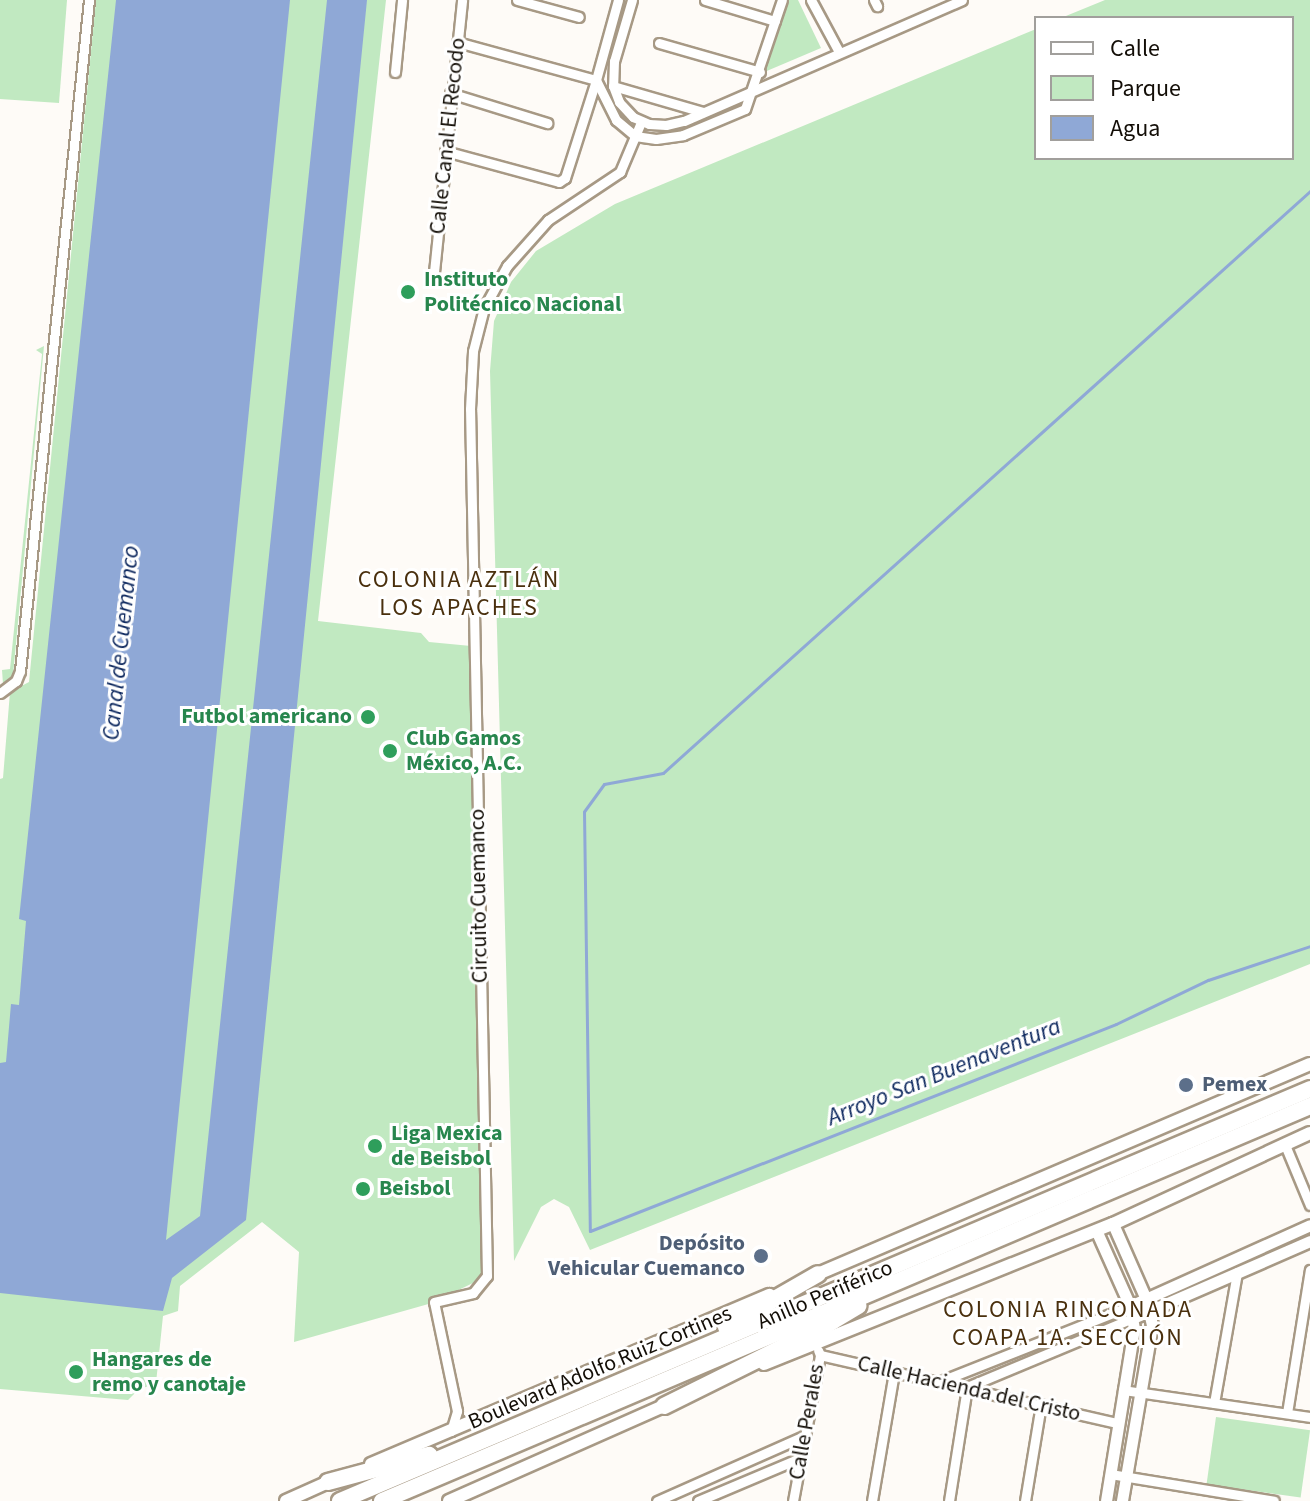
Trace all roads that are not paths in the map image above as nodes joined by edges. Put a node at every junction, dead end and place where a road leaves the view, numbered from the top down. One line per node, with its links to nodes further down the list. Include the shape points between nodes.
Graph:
1 (89, 0): 28 (street, via 20,671)
2 (402, 0): 16 (street)
3 (462, 0): 13 (street, Calle Canal El Recodo)
4 (517, 0): 11 (street)
5 (618, 0): 18 (street)
6 (632, 0): 19 (street, via 614,61)
7 (705, 0): 12 (street)
8 (782, 0): 12 (street)
9 (811, 0): 15 (street)
10 (962, 0): 15 (street)
11 (579, 17)
12 (775, 21): 17 (street)
13 (457, 42): 18 (street); 21 (street, Calle Canal El Recodo)
14 (659, 43): 17 (street)
15 (839, 52): 20 (street)
16 (395, 72)
17 (760, 72): 20 (street)
18 (596, 80): 25 (street, via 609,110); 26 (street, via 565,178 559,182)
19 (613, 86): 22 (street); 23 (street, via 619,102)
20 (755, 90): 22 (street); 25 (street, via 745,109 683,135)
21 (450, 93): 24 (street); 26 (street, Calle Canal El Recodo)
22 (703, 112): 23 (street, via 675,124)
23 (641, 122): 25 (street, Circuito Cuemanco)
24 (547, 123)
25 (635, 136): 60 (street, Circuito Cuemanco, via 614,177 548,220 507,266 484,308 473,351 470,424 487,1276 473,1293 434,1302)
26 (445, 151): 27 (street, Calle Canal El Recodo)
27 (434, 272)
28 (0, 693)
29 (1310, 1064): 41 (main road, Boulevard Adolfo Ruiz Cortines)
30 (1310, 1089): 48 (highway, Anillo Periférico)
31 (1310, 1106): 42 (highway, Anillo Periférico)
32 (1310, 1133): 33 (main road)
33 (1285, 1145): 34 (street); 35 (main road)
34 (1310, 1205)
35 (1113, 1224): 37 (main road); 44 (street)
36 (1310, 1225): 43 (street)
37 (1096, 1230): 45 (street); 51 (main road)
38 (1310, 1241): 40 (street)
39 (1310, 1270): 61 (street)
40 (1237, 1272): 43 (street); 57 (street)
41 (818, 1274): 48 (highway, via 725,1328); 63 (main road, Boulevard Adolfo Ruiz Cortines)
42 (904, 1278): 58 (highway, via 825,1326); 75 (highway, Anillo Periférico)
43 (1192, 1284): 44 (street)
44 (1147, 1304): 45 (street); 50 (street, via 1152,1325)
45 (1131, 1312): 46 (street); 47 (street); 49 (street)
46 (1073, 1326): 47 (street); 53 (street)
47 (1079, 1338): 54 (street)
48 (712, 1344): 67 (highway, Anillo Periférico)
49 (1131, 1344): 50 (street); 55 (street)
50 (1148, 1348): 56 (street)
51 (818, 1349): 52 (street, Calle Hacienda del Cristo); 58 (main road); 66 (street, Calle Perales)
52 (894, 1372): 53 (street, Calle Hacienda del Cristo); 80 (street)
53 (941, 1381): 54 (street, Calle Hacienda del Cristo)
54 (967, 1387): 59 (street, Calle Hacienda del Cristo); 81 (street)
55 (1123, 1390): 56 (street); 64 (street)
56 (1141, 1392): 57 (street); 70 (street)
57 (1214, 1403): 61 (street)
58 (664, 1406): 76 (main road)
59 (1040, 1409): 64 (street, Calle Hacienda del Cristo); 82 (street)
60 (457, 1411): 63 (street, via 463,1420); 65 (street, Circuito Cuemanco)
61 (1287, 1413): 62 (street)
62 (1310, 1417)
63 (475, 1422): 65 (main road, Boulevard Adolfo Ruiz Cortines)
64 (1117, 1423): 69 (street)
65 (451, 1431): 71 (main road, Boulevard Adolfo Ruiz Cortines)
66 (804, 1436): 68 (street, Calle Perales); 77 (street)
67 (454, 1452): 71 (highway); 74 (highway, Anillo Periférico)
68 (800, 1458): 78 (street); 79 (street, Calle Perales)
69 (1110, 1474): 70 (street); 83 (street)
70 (1126, 1477): 72 (street); 84 (street)
71 (328, 1482): 73 (main road, Boulevard Adolfo Ruiz Cortines)
72 (1203, 1490): 85 (street); 86 (street)
73 (286, 1501)
74 (340, 1501)
75 (383, 1501)
76 (449, 1501)
77 (657, 1501)
78 (698, 1501)
79 (793, 1501)
80 (872, 1501)
81 (949, 1501)
82 (1025, 1501)
83 (1106, 1501)
84 (1122, 1501)
85 (1201, 1501)
86 (1274, 1501)

